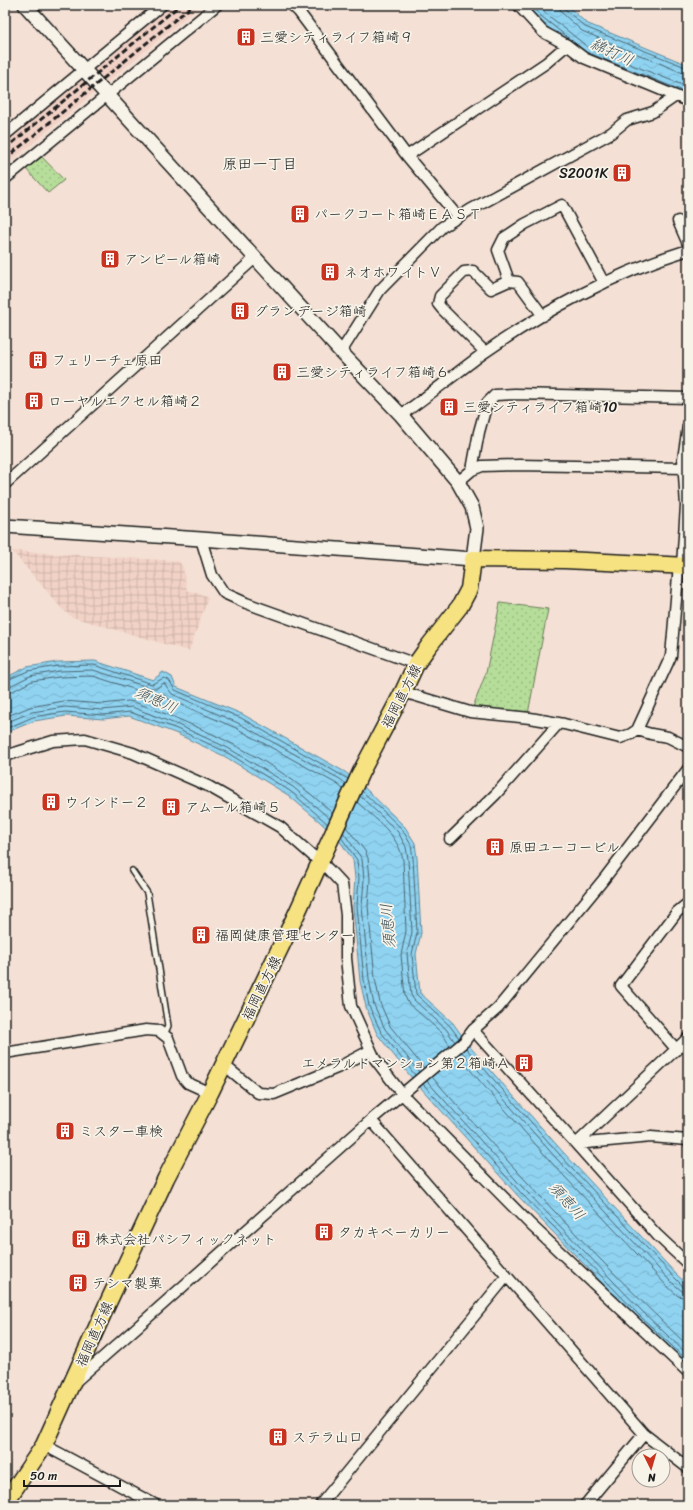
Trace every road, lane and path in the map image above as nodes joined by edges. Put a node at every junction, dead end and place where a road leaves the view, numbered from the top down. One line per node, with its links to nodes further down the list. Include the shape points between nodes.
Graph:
1 (25, 5): 7 (street)
2 (162, 5): 7 (street)
3 (217, 5): 8 (street)
4 (292, 5): 12 (street)
5 (518, 5): 6 (street, via 543,32)
6 (567, 45): 9 (street, via 584,58); 12 (street, via 546,63)
7 (83, 69): 8 (street); 11 (street)
8 (108, 96): 13 (street); 18 (street)
9 (676, 96): 10 (street); 14 (street, via 653,112 627,120 611,133)
10 (688, 101)
11 (5, 135)
12 (407, 156): 14 (street)
13 (5, 179)
14 (458, 217): 22 (street, via 442,227 380,290)
15 (678, 221): 16 (street)
16 (688, 244)
17 (688, 250): 20 (street, via 656,259)
18 (254, 258): 22 (street); 30 (street)
19 (509, 281): 20 (street, via 498,250 504,238 525,224 562,206); 21 (street, via 518,282); 23 (street, via 491,289 473,271 464,272 440,296 438,304 442,309)
20 (604, 283): 21 (street)
21 (543, 316): 23 (street)
22 (341, 352): 25 (street)
23 (486, 352): 25 (street)
24 (688, 398): 28 (street, via 495,395 487,403)
25 (401, 415): 29 (street)
26 (688, 426): 27 (street)
27 (684, 468): 28 (street, via 519,465 482,466); 34 (street, via 686,506)
28 (472, 470): 29 (street)
29 (458, 482): 33 (street, via 472,507 477,528)
30 (5, 484)
31 (5, 526): 32 (street)
32 (201, 539): 33 (street); 35 (street, via 212,575 224,593)
33 (473, 559): 34 (main road); 35 (main road, 福岡直方線, via 468,589 460,606)
34 (683, 565): 38 (street, via 670,656)
35 (416, 664): 36 (main road, 福岡直方線)
36 (403, 692): 37 (street, via 470,712); 43 (main road, 福岡直方線, via 361,772)
37 (559, 723): 38 (street, via 620,738); 42 (street, via 496,794)
38 (637, 730): 39 (street, via 668,737)
39 (688, 747)
40 (5, 756): 43 (street, via 53,741 85,739 133,753 208,786 280,828)
41 (688, 769): 46 (street, via 594,892 498,1008)
42 (450, 839)
43 (322, 857): 49 (street, via 328,869 342,884 351,1006); 52 (main road, 福岡直方線)
44 (132, 871): 47 (lane, via 147,893 168,1026)
45 (688, 903): 50 (street, via 677,912 621,986)
46 (474, 1030): 54 (street, via 464,1042); 57 (street)
47 (164, 1035): 51 (street, via 159,1031 146,1030); 53 (street, via 168,1038 182,1076 188,1083)
48 (688, 1038): 50 (street)
49 (371, 1050): 52 (street, via 337,1068 274,1094 258,1093); 54 (street)
50 (677, 1050): 57 (street)
51 (5, 1054)
52 (224, 1065): 53 (main road, 福岡直方線)
53 (210, 1092): 61 (main road, 福岡直方線, via 166,1178)
54 (402, 1094): 55 (street); 60 (street, via 531,1224)
55 (371, 1120): 59 (street); 61 (street)
56 (688, 1140): 57 (street, via 651,1137)
57 (576, 1144): 58 (street, via 657,1235)
58 (688, 1264)
59 (506, 1276): 62 (street); 67 (street)
60 (688, 1372)
61 (71, 1385): 63 (main road, 福岡直方線)
62 (644, 1434): 64 (street); 68 (street)
63 (44, 1445): 65 (main road, 福岡直方線); 66 (street)
64 (688, 1468)
65 (6, 1499)
66 (156, 1505)
67 (320, 1505)
68 (585, 1505)

